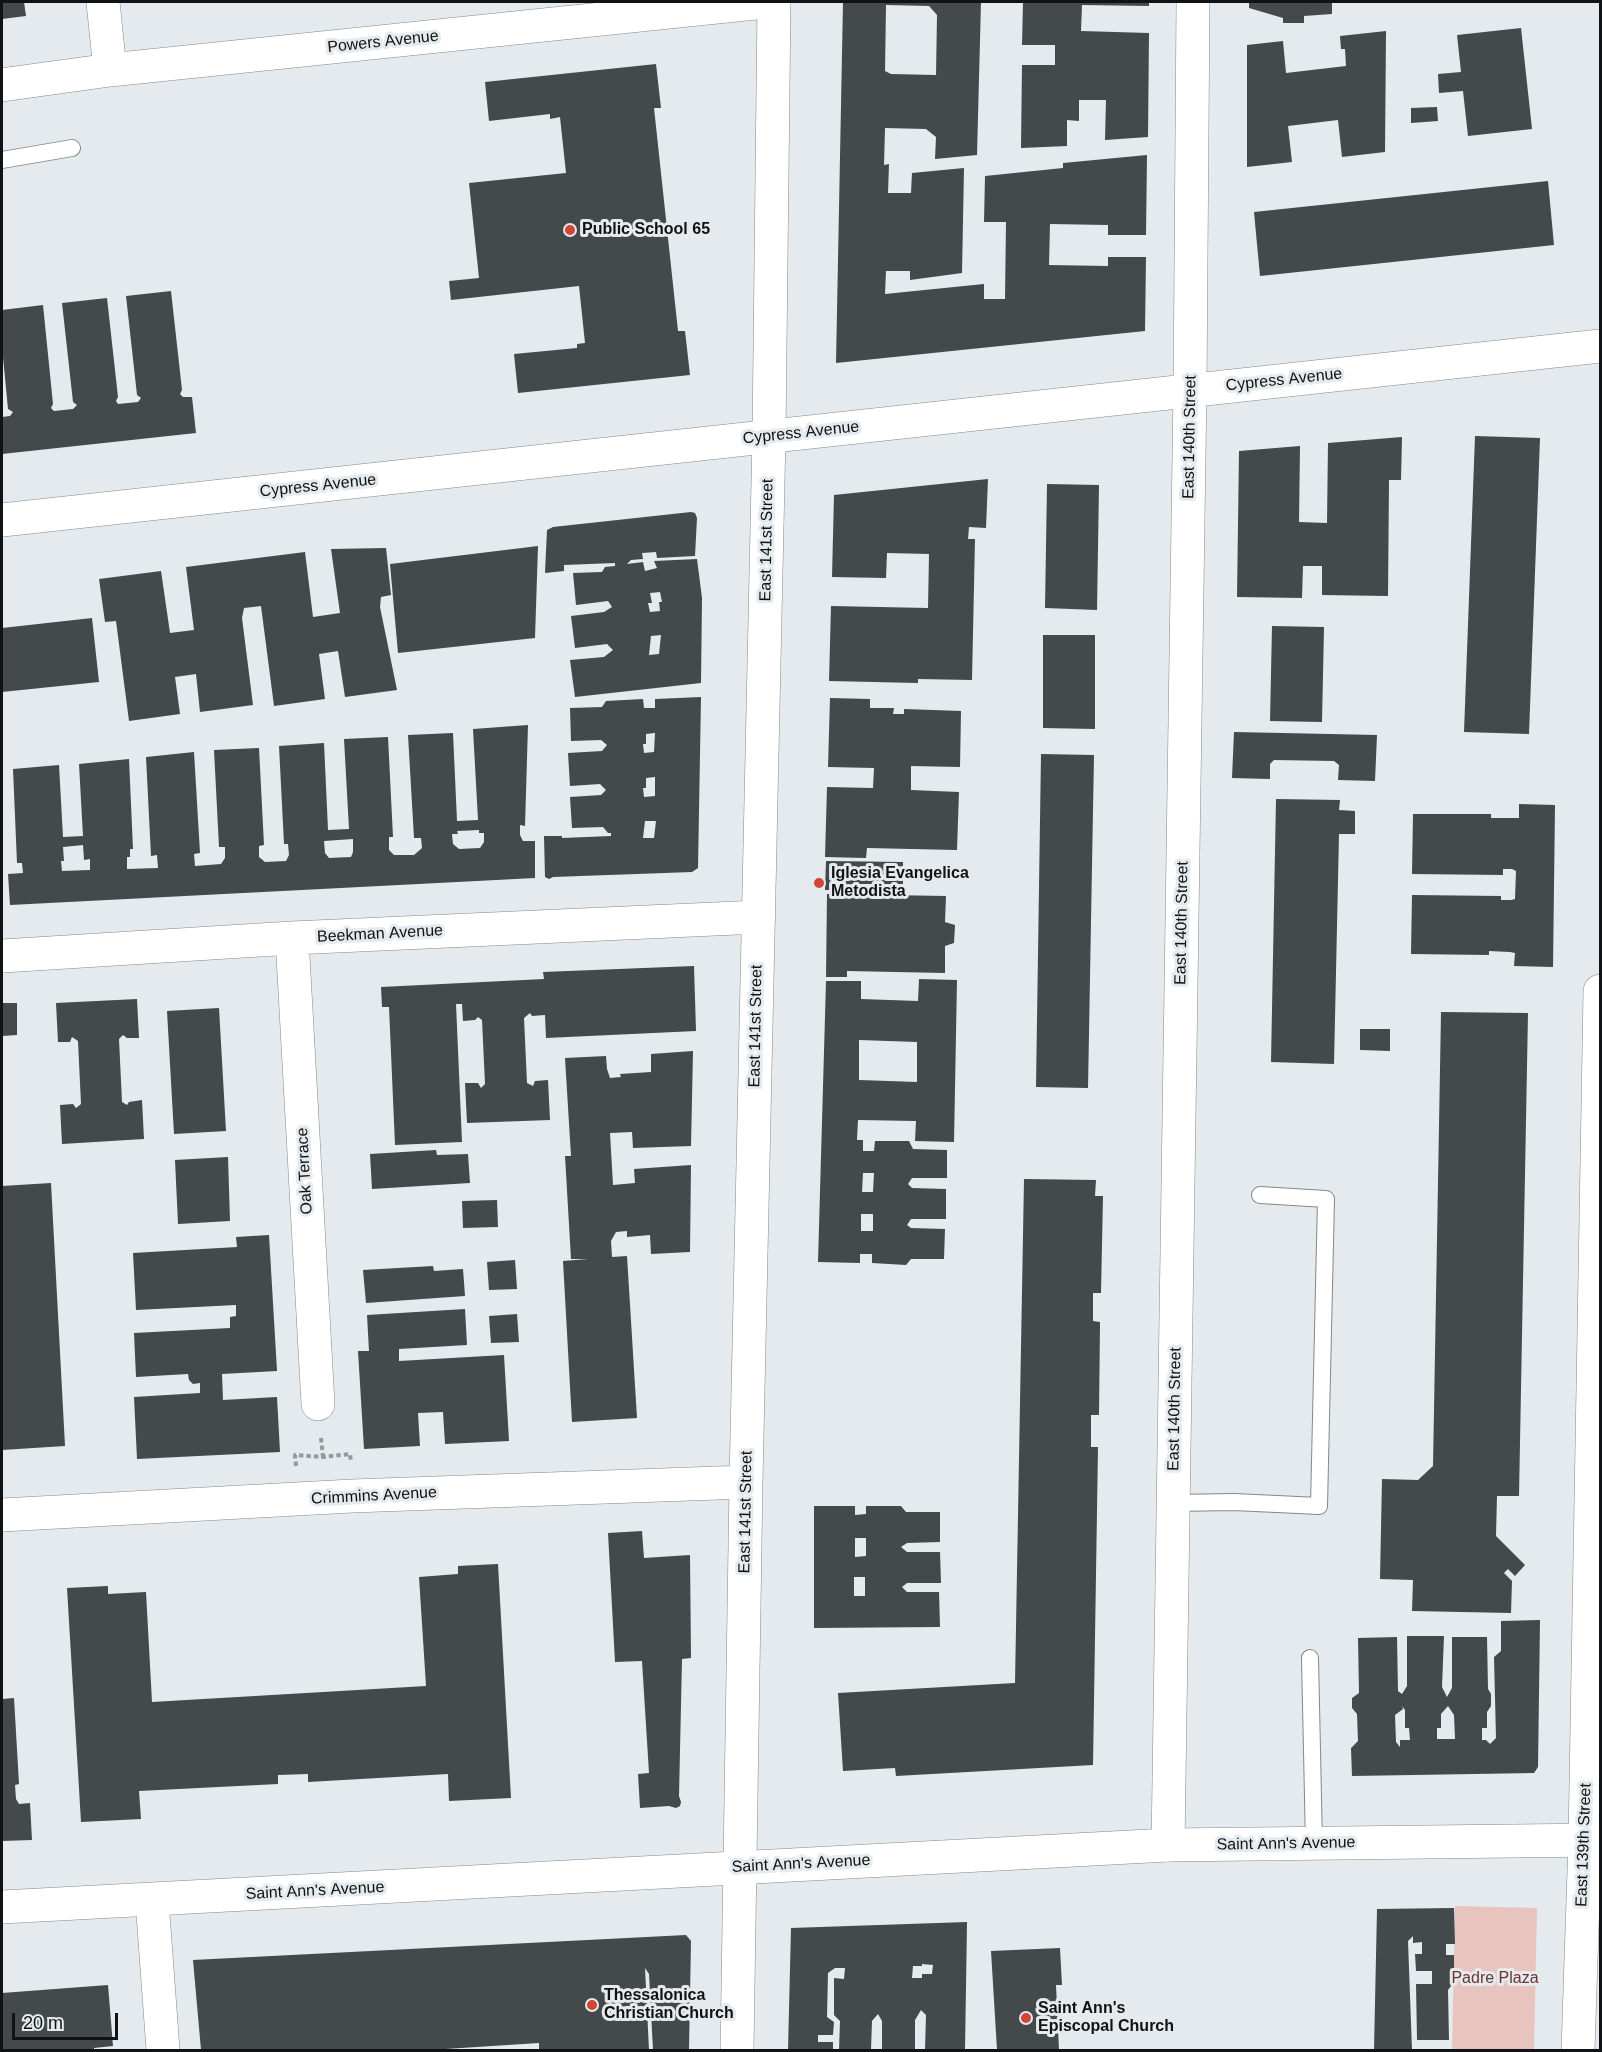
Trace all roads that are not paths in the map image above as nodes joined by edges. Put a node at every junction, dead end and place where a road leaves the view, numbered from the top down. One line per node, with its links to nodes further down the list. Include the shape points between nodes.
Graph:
1 (103, 2): 5 (street)
2 (765, 2): 5 (street, Powers Avenue)
3 (774, 2): 11 (street, East 141st Street)
4 (1193, 2): 10 (street, East 140th Street)
5 (110, 70): 6 (street, Powers Avenue)
6 (2, 85)
7 (72, 148): 8 (lane)
8 (2, 160)
9 (1600, 346): 10 (street, Cypress Avenue)
10 (1190, 390): 11 (street, Cypress Avenue); 20 (street, East 140th Street)
11 (769, 436): 12 (street, Cypress Avenue); 13 (street, East 141st Street)
12 (2, 520)
13 (759, 917): 14 (street, Beekman Avenue); 19 (street, East 141st Street)
14 (292, 938): 15 (street, Beekman Avenue); 18 (street, Oak Terrace)
15 (2, 956)
16 (1600, 991): 23 (street, East 139th Street)
17 (1260, 1195): 20 (lane, via 1326,1199 1320,1506)
18 (320, 1418)
19 (746, 1482): 21 (street, Crimmins Avenue, via 352,1496); 26 (street, East 141st Street)
20 (1173, 1503): 25 (street, East 140th Street)
21 (2, 1515)
22 (1310, 1658): 24 (lane)
23 (1592, 1840): 24 (street, Saint Ann's Avenue); 31 (street, East 139th Street)
24 (1314, 1844): 25 (street, Saint Ann's Avenue)
25 (1168, 1845): 26 (street, Saint Ann's Avenue)
26 (741, 1867): 27 (street, Saint Ann's Avenue); 30 (street, East 141st Street)
27 (152, 1900): 28 (street, Saint Ann's Avenue); 29 (street)
28 (2, 1906)
29 (163, 2050)
30 (737, 2050)
31 (1578, 2050)

